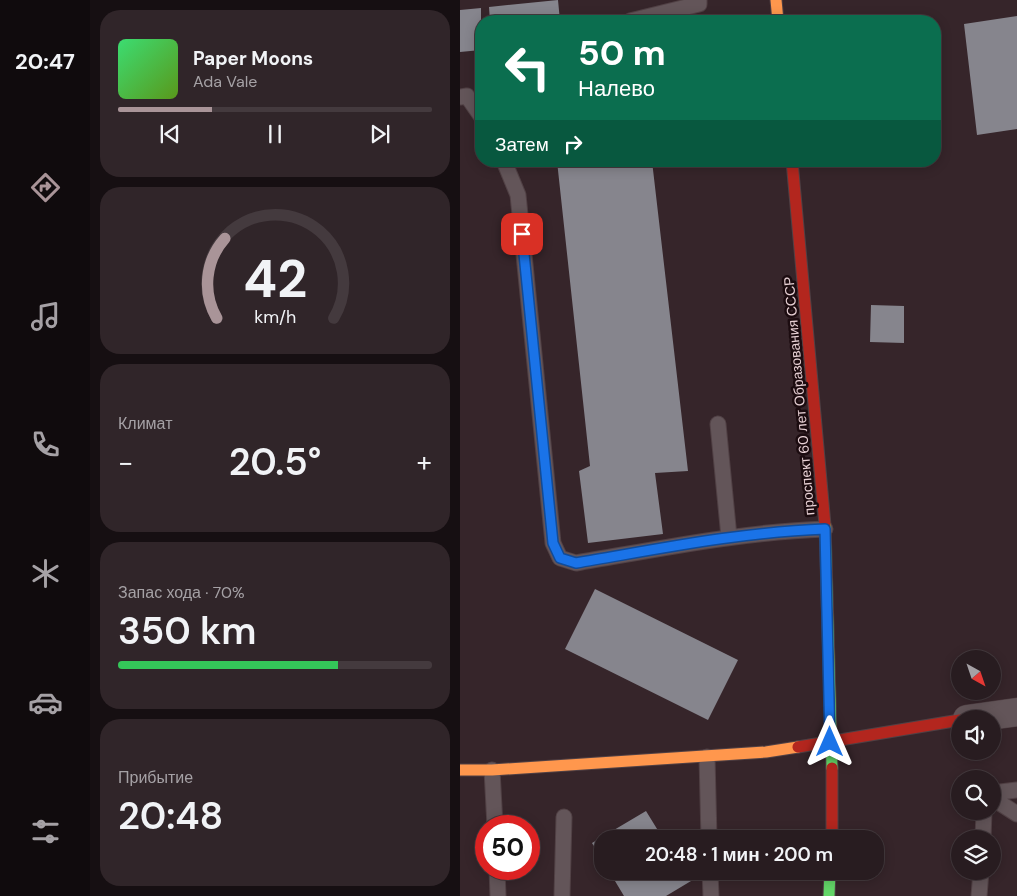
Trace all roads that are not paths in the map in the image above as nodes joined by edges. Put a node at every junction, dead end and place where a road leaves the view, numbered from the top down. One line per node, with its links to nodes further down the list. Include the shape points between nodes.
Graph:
1 (699, 0): 3 (lane, via 700,4)
2 (776, 0): 4 (main road)
3 (655, 15)
4 (777, 15)
5 (460, 97): 6 (lane, via 467,96)
6 (475, 107)
7 (506, 167): 11 (lane, via 518,195 553,543 560,558 576,563)
8 (793, 167): 10 (main road, проспект 60 лет Образования СССР)
9 (718, 424): 11 (lane)
10 (825, 529): 11 (lane, via 780,530); 15 (main road, проспект 60 лет Образования СССР)
11 (729, 537)
12 (1017, 712): 13 (street)
13 (1001, 714)
14 (951, 722): 15 (main road)
15 (830, 742): 16 (main road); 26 (main road, проспект 60 лет Образования СССР)
16 (707, 758): 18 (main road); 25 (lane)
17 (460, 770): 18 (main road)
18 (492, 770): 23 (lane)
19 (1017, 790): 20 (lane)
20 (1001, 792)
21 (1001, 804): 22 (lane)
22 (1017, 814)
23 (494, 815)
24 (564, 817): 32 (lane)
25 (709, 830)
26 (832, 830)
27 (497, 880): 31 (lane)
28 (710, 880): 33 (lane)
29 (830, 880): 34 (main road)
30 (981, 880): 35 (lane)
31 (498, 896)
32 (562, 896)
33 (711, 896)
34 (829, 896)
35 (980, 896)

